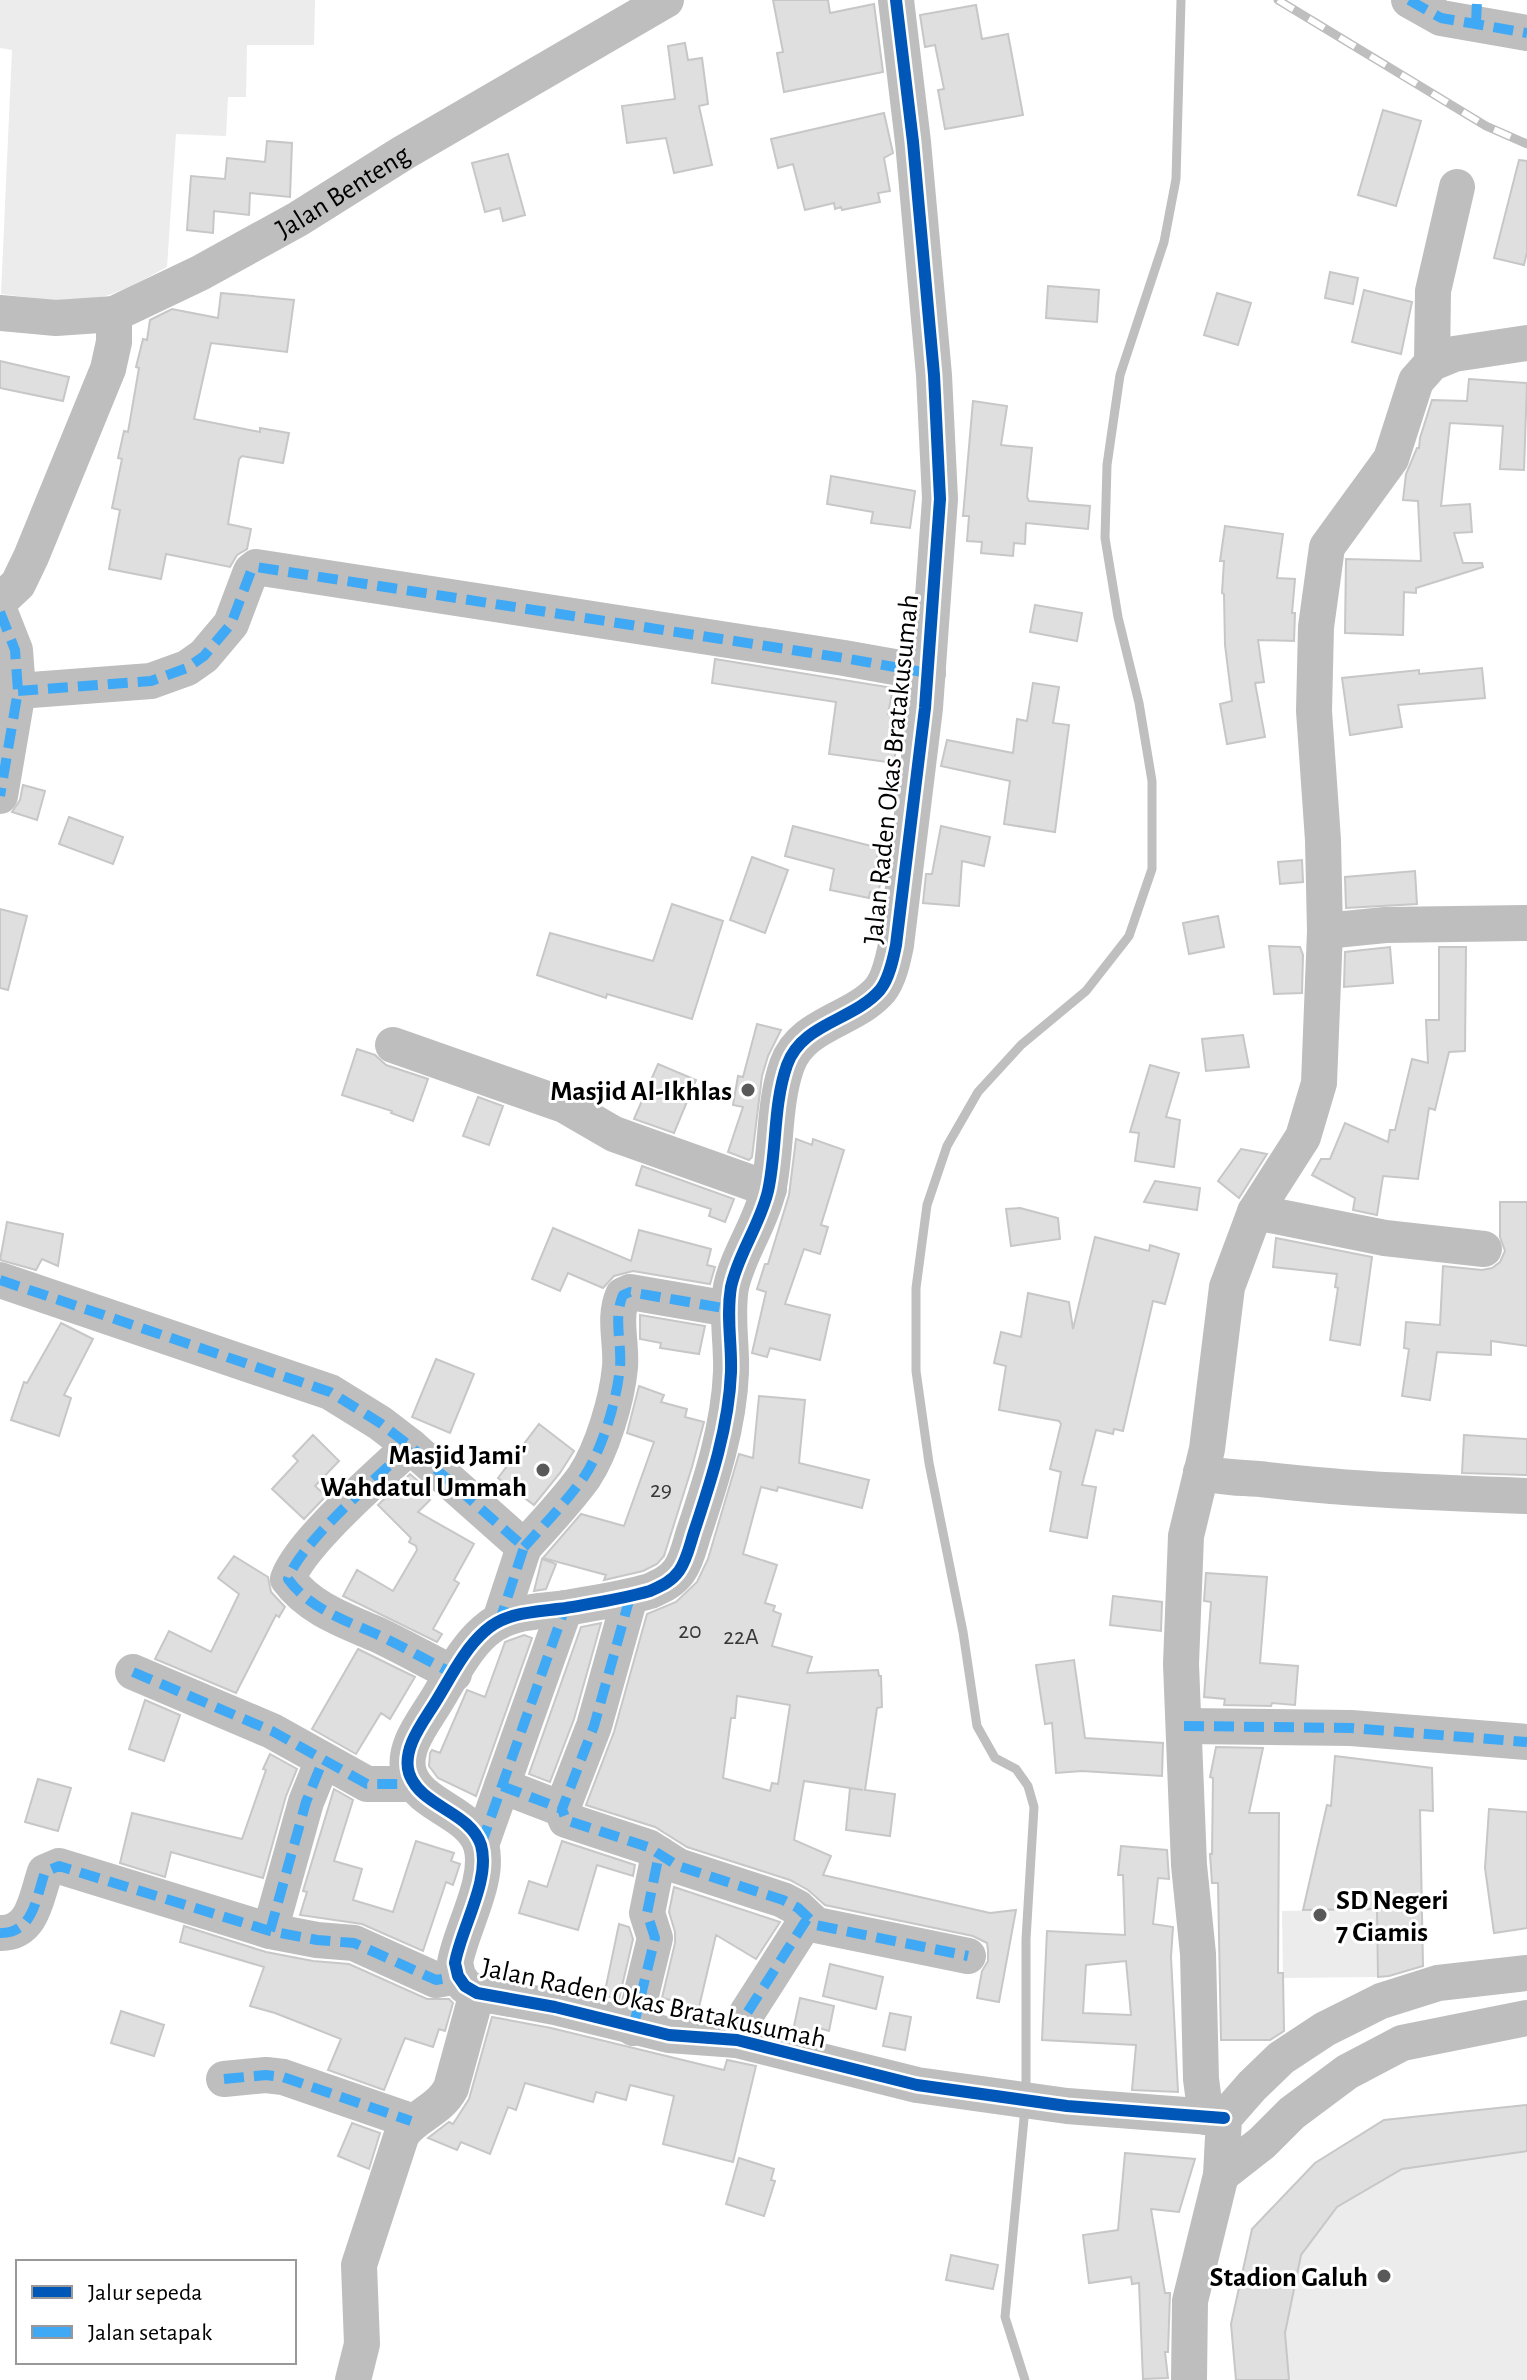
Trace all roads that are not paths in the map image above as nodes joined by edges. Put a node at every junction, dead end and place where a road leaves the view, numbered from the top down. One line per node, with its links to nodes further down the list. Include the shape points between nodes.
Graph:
1 (666, 0): 8 (street, Jalan Benteng, via 298,219)
2 (896, 0): 13 (street, Jalan Raden Okas Bratakusumah, via 939,456)
3 (1409, 0): 4 (street, via 1441,18)
4 (1476, 12): 5 (street)
5 (1527, 33)
6 (1457, 187): 10 (street, via 1433,291)
7 (0, 313): 8 (street, Jalan Benteng, via 56,318)
8 (114, 314): 11 (street, via 108,369 31,557 18,584)
9 (1527, 343): 10 (street, via 1454,354)
10 (1432, 363): 17 (street, via 1416,381 1391,459 1327,547 1316,627 1314,711)
11 (0, 601)
12 (0, 612): 14 (street, via 15,650)
13 (928, 673): 14 (street, via 256,567 231,624 187,668 151,681); 19 (street, Jalan Raden Okas Bratakusumah, via 891,967 881,989 812,1033 788,1064)
14 (18, 691): 15 (street)
15 (0, 796)
16 (1527, 923): 17 (street)
17 (1325, 931): 20 (street, via 1319,1083 1303,1137)
18 (393, 1045): 19 (street, via 564,1105 614,1134)
19 (769, 1189): 23 (street, Jalan Raden Okas Bratakusumah, via 736,1269)
20 (1255, 1212): 21 (street, via 1385,1238); 25 (street, via 1227,1287)
21 (1484, 1249)
22 (0, 1280): 24 (street, via 330,1392)
23 (729, 1309): 27 (street, via 623,1295 618,1312 618,1388 598,1449 584,1476); 28 (street, Jalan Raden Okas Bratakusumah, via 729,1393 711,1480 686,1557 667,1584)
24 (410, 1446): 27 (street); 32 (street, via 318,1538 288,1579 319,1608)
25 (1201, 1472): 26 (street, via 1321,1486); 33 (street, via 1186,1536 1181,1613)
26 (1527, 1496)
27 (524, 1547): 30 (street)
28 (630, 1597): 29 (street, Jalan Raden Okas Bratakusumah); 38 (street, via 594,1726)
29 (565, 1608): 30 (street, Jalan Raden Okas Bratakusumah); 37 (street, Jalan Raden Okas Bratakusumah)
30 (500, 1620): 32 (street, via 474,1642)
31 (133, 1672): 35 (street, via 272,1731)
32 (454, 1674): 36 (street, via 409,1750)
33 (1184, 1726): 34 (street, via 1351,1728); 53 (street, via 1201,2079)
34 (1527, 1742)
35 (323, 1760): 36 (street, via 367,1784); 42 (street)
36 (414, 1784): 39 (street, via 469,1828)
37 (502, 1786): 38 (street); 39 (street, Jalan Raden Okas Bratakusumah)
38 (562, 1809): 40 (street, via 566,1820)
39 (481, 1845): 46 (street, Jalan Raden Okas Bratakusumah, via 481,1878 455,1963)
40 (659, 1854): 41 (street, via 678,1866 783,1900); 49 (street, via 647,1913 655,1938)
41 (807, 1919): 44 (street); 50 (street, via 747,2013)
42 (270, 1931): 43 (street, via 59,1866 45,1872 27,1923 18,1931); 46 (street, via 354,1943 436,1980)
43 (0, 1933)
44 (968, 1956)
45 (1527, 1973): 47 (street, via 1438,1983)
46 (468, 1984): 49 (street, Jalan Raden Okas Bratakusumah); 54 (street, via 451,2088 438,2106)
47 (1381, 2001): 51 (street); 53 (street, via 1281,2058)
48 (1527, 2018): 51 (street)
49 (633, 2028): 50 (street, Jalan Raden Okas Bratakusumah)
50 (737, 2040): 53 (street, Jalan Raden Okas Bratakusumah, via 917,2085 1067,2106)
51 (1402, 2043): 55 (street, via 1347,2072)
52 (224, 2079): 54 (street, via 283,2077)
53 (1215, 2118): 55 (street)
54 (411, 2121): 56 (street, via 402,2134 359,2265 362,2344)
55 (1221, 2175): 57 (street, via 1190,2301)
56 (353, 2380)
57 (1189, 2380)

